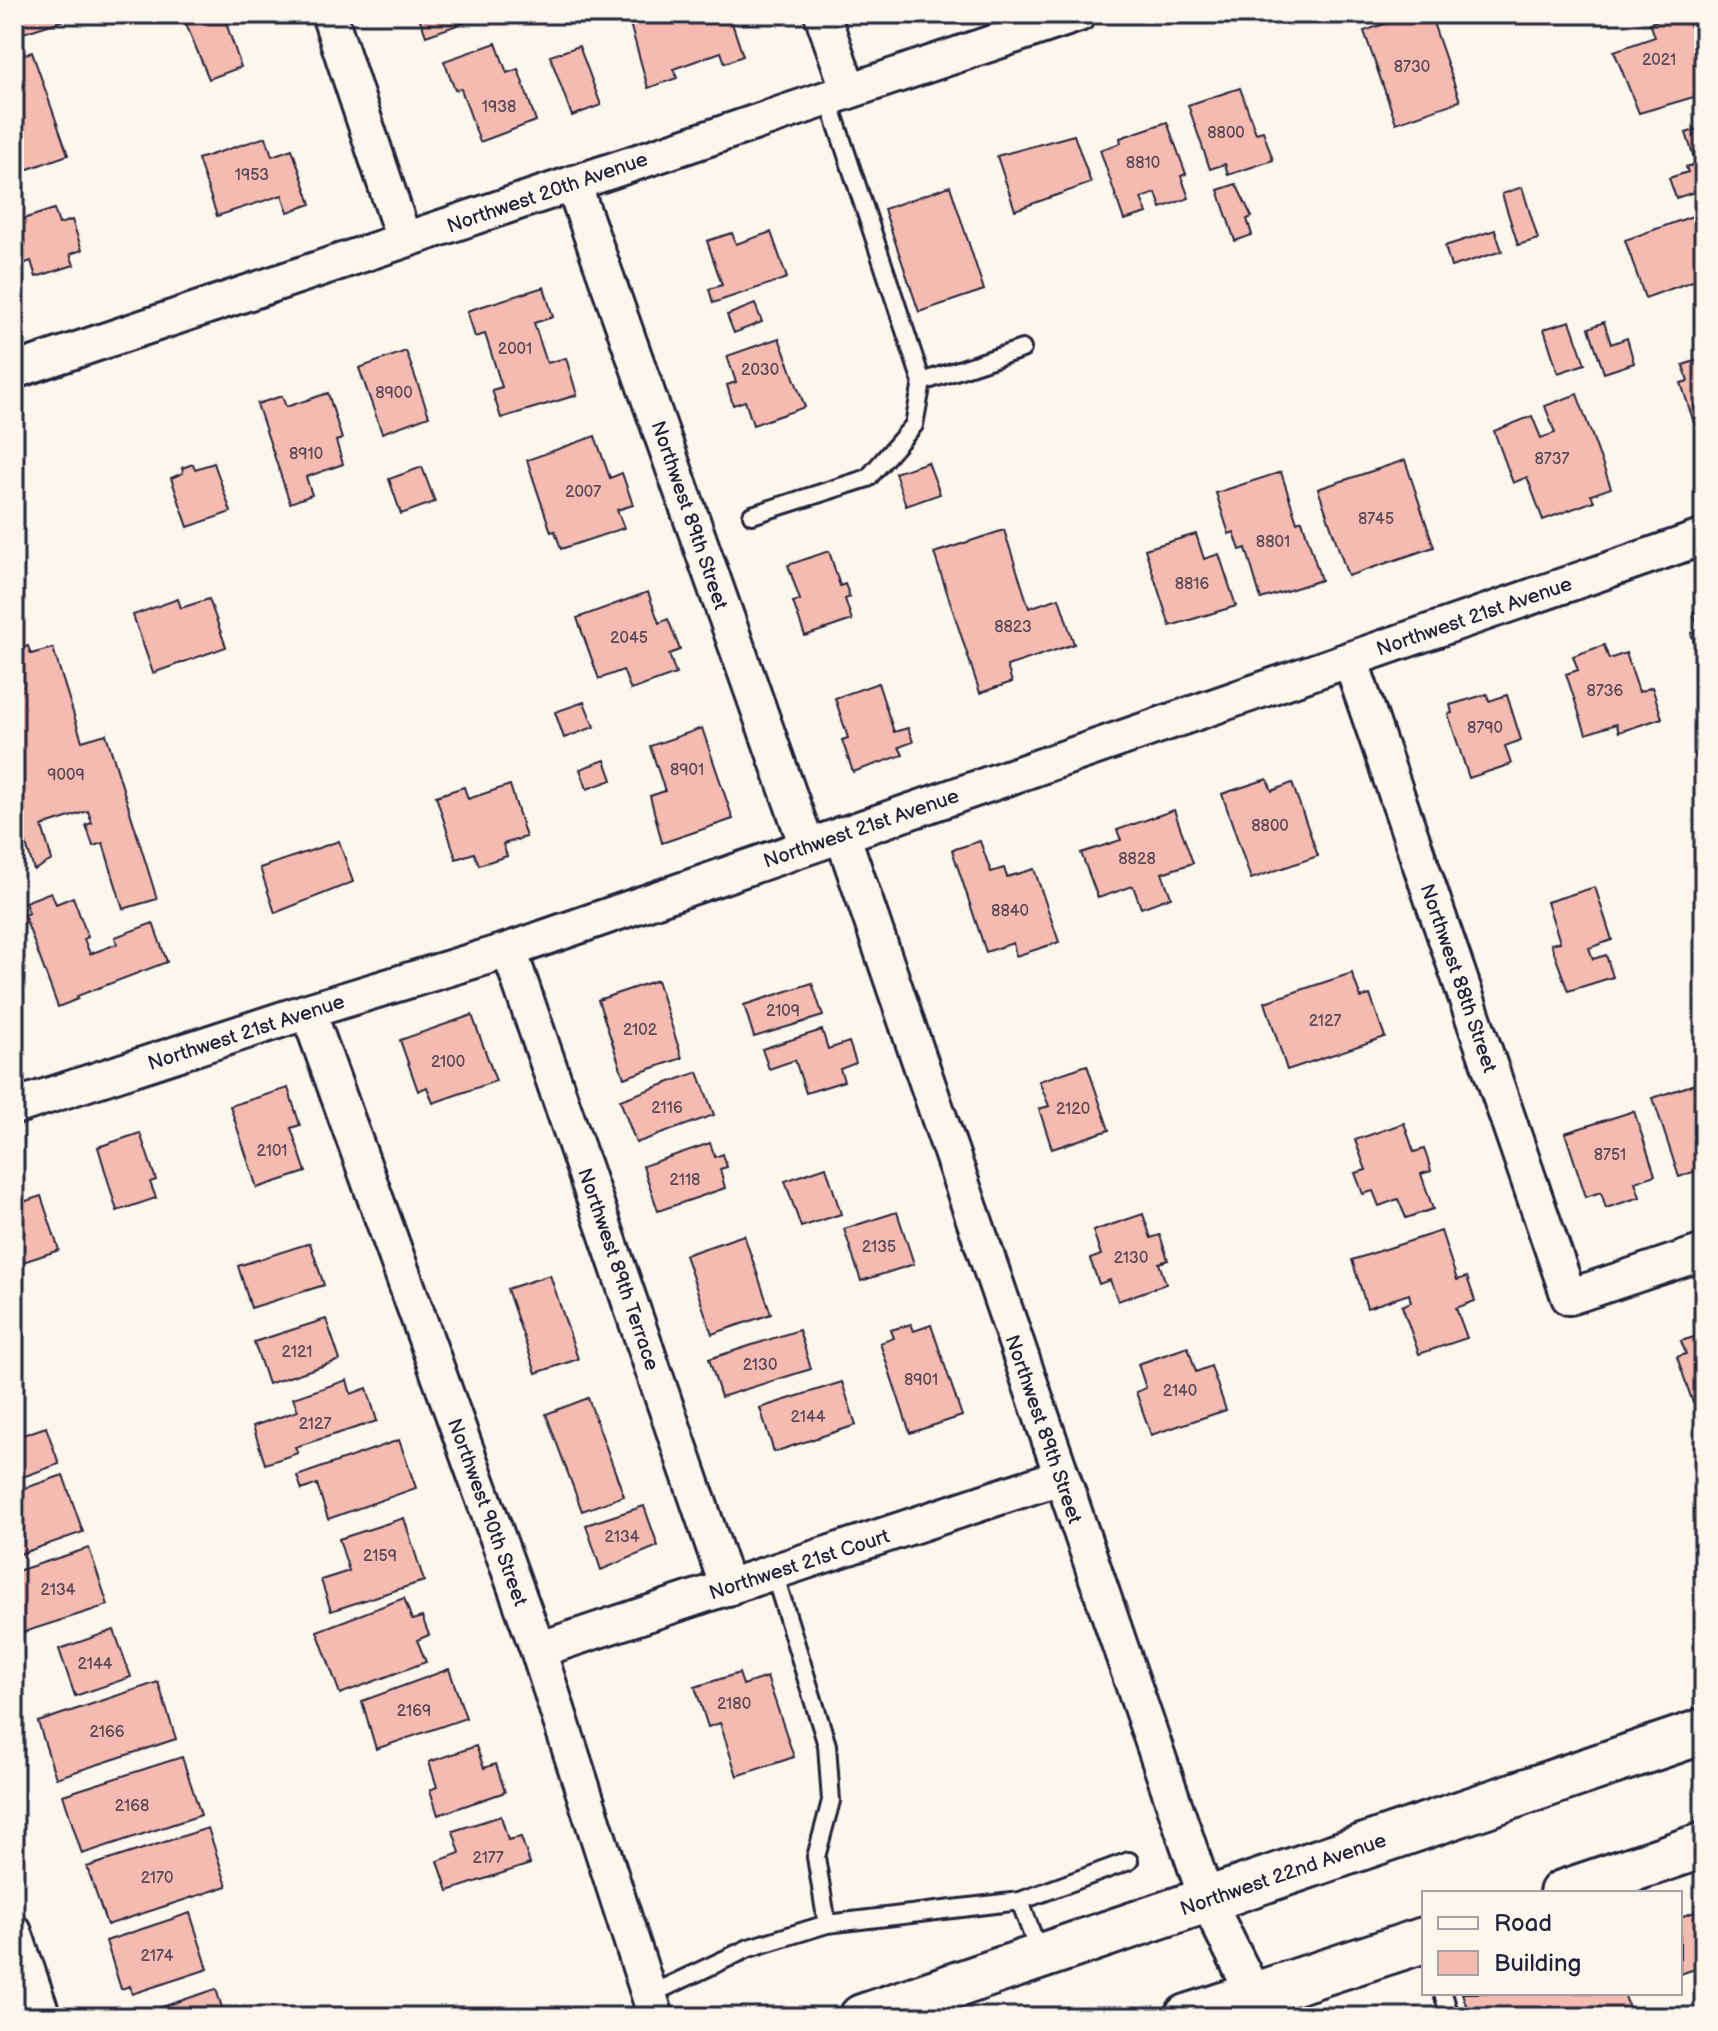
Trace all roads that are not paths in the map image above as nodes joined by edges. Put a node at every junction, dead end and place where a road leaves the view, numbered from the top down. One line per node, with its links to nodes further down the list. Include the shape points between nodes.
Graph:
1 (329, 14): 6 (street)
2 (822, 14): 4 (street)
3 (1079, 14): 4 (street, Northwest 20th Avenue)
4 (838, 95): 5 (street, Northwest 20th Avenue); 9 (lane)
5 (573, 183): 6 (street, Northwest 20th Avenue); 14 (street, Northwest 89th Street)
6 (404, 240): 8 (street, Northwest 20th Avenue)
7 (1022, 349): 9 (lane)
8 (14, 371)
9 (922, 382): 10 (lane, via 914,425 868,478)
10 (752, 515)
11 (1704, 537): 12 (street, Northwest 21st Avenue)
12 (1350, 659): 13 (street, Northwest 21st Avenue); 18 (street, Northwest 88th Street, via 1569,1297)
13 (842, 834): 14 (street, Northwest 21st Avenue); 19 (street, Northwest 89th Street)
14 (807, 846): 15 (street, Northwest 21st Avenue)
15 (509, 950): 16 (street, Northwest 21st Avenue); 21 (street, Northwest 89th Terrace)
16 (308, 1011): 17 (street, Northwest 21st Avenue); 22 (street, Northwest 90th Street)
17 (14, 1107)
18 (1704, 1252)
19 (1060, 1477): 20 (street, Northwest 21st Court); 27 (street, Northwest 89th Street)
20 (774, 1573): 21 (street, Northwest 21st Court); 29 (lane, via 827,1745 831,1801 816,1857)
21 (728, 1588): 22 (street, Northwest 21st Court)
22 (538, 1650): 34 (street, Northwest 90th Street)
23 (1704, 1731): 27 (main road, Northwest 22nd Avenue)
24 (1704, 1845): 26 (main road)
25 (1129, 1861): 28 (lane)
26 (1568, 1891)
27 (1207, 1900): 32 (main road, Northwest 22nd Avenue); 35 (street, Northwest 89th Street)
28 (1020, 1901): 29 (lane); 32 (lane)
29 (827, 1924): 34 (lane, via 749,1948)
30 (14, 1932): 36 (street)
31 (1422, 1941): 35 (main road)
32 (1040, 1957): 37 (main road, Northwest 22nd Avenue)
33 (1444, 1995): 39 (lane)
34 (652, 2006)
35 (1261, 2007): 38 (main road)
36 (43, 2017)
37 (862, 2017)
38 (1187, 2017)
39 (1450, 2017)

